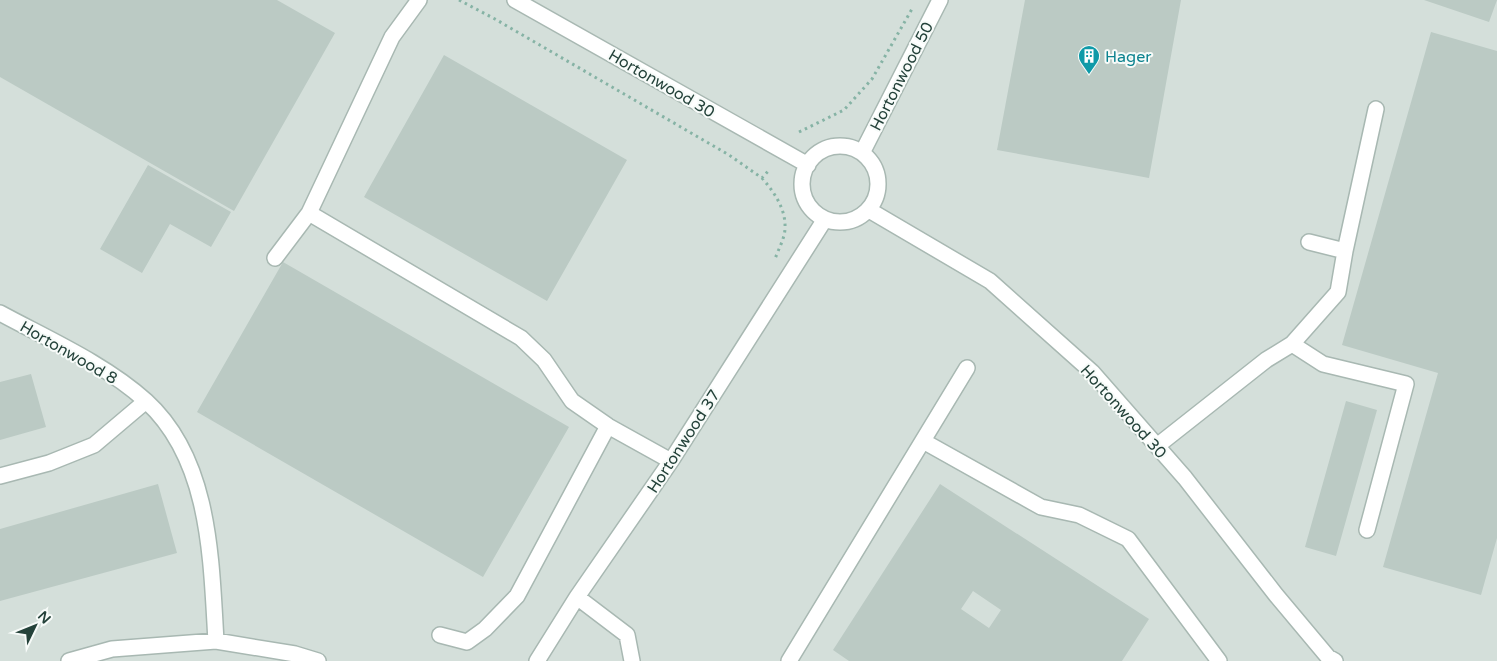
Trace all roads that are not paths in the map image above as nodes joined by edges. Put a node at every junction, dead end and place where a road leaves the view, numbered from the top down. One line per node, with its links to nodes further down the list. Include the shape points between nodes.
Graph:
1 (419, 0): 8 (street, via 392,37)
2 (515, 0): 6 (street, Hortonwood 30)
3 (940, 0): 5 (street, Hortonwood 50)
4 (1376, 109): 11 (street)
5 (862, 152): 6 (street, via 841,146 828,148 812,159); 7 (street, via 871,162 879,183)
6 (808, 166): 9 (street, via 802,180 806,200)
7 (869, 210): 9 (street, via 848,221); 19 (street, Hortonwood 30, via 990,281 1092,372)
8 (309, 214): 12 (street); 17 (street, via 521,338 544,360 572,402)
9 (825, 219): 20 (street, Hortonwood 37)
10 (1309, 242): 11 (street)
11 (1345, 251): 14 (street, via 1338,292)
12 (275, 258)
13 (0, 313): 16 (street, Hortonwood 8, via 107,371)
14 (1292, 344): 19 (street, via 1266,360); 22 (street, via 1323,364 1406,384)
15 (967, 368): 18 (street)
16 (146, 401): 21 (street, via 94,445 49,463); 25 (street, Hortonwood 8, via 176,436 194,478 210,546)
17 (608, 426): 20 (street); 24 (street, via 517,596 467,642)
18 (923, 441): 31 (street); 32 (street, via 1042,507 1079,514 1128,539)
19 (1157, 446): 33 (street, Hortonwood 30, via 1276,595 1328,657)
20 (671, 461): 23 (street, Hortonwood 37)
21 (0, 476)
22 (1367, 530)
23 (577, 597): 29 (street, Hortonwood 37); 30 (street, via 627,635)
24 (440, 635)
25 (216, 641): 26 (street, via 112,649); 28 (street)
26 (89, 658): 27 (street)
27 (70, 661)
28 (318, 661)
29 (537, 661)
30 (632, 661)
31 (789, 661)
32 (1219, 661)
33 (1335, 661)

